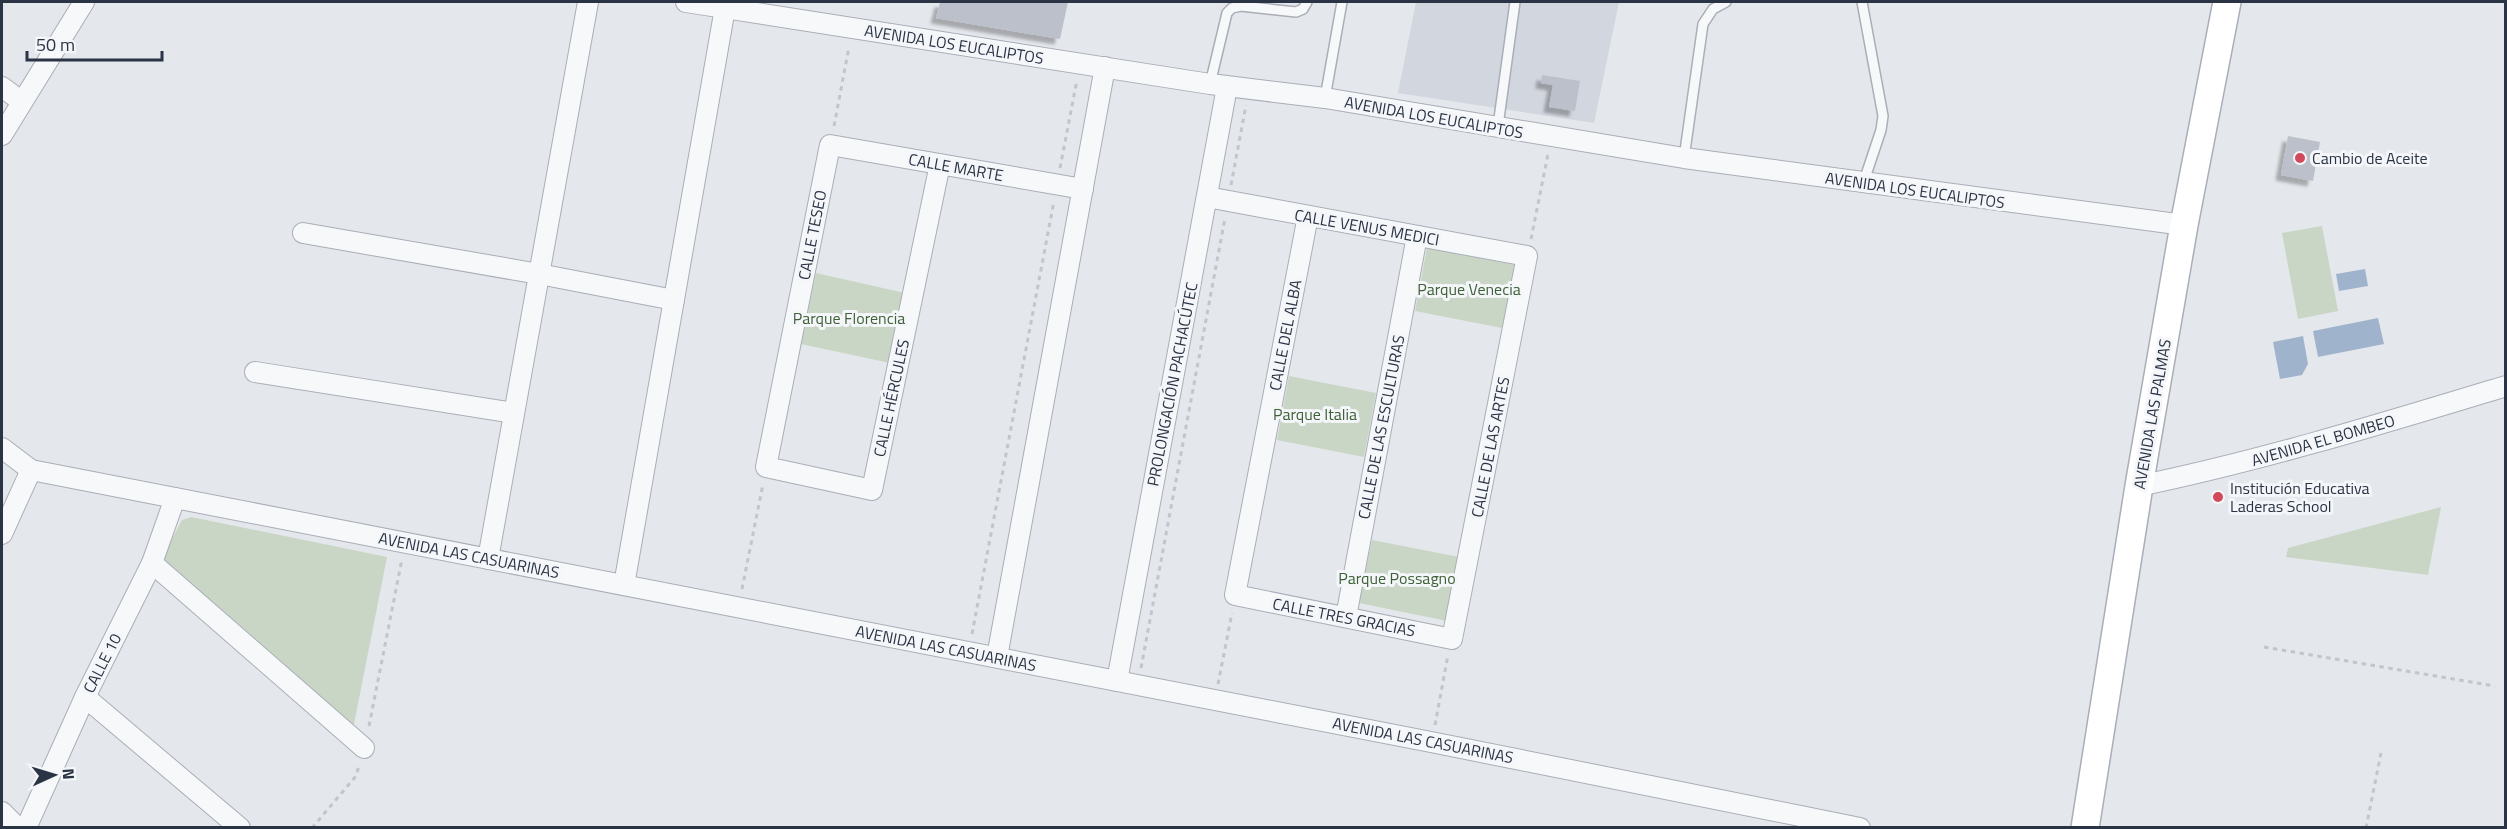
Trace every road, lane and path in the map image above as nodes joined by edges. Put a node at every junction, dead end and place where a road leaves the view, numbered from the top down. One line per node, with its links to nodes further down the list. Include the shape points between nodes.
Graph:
1 (84, 2): 18 (street)
2 (588, 2): 35 (street)
3 (686, 2): 10 (street, AVENIDA LOS EUCALIPTOS)
4 (1307, 2): 14 (lane, via 1296,12 1232,8 1227,13)
5 (1342, 2): 17 (lane)
6 (1515, 2): 19 (lane)
7 (1726, 2): 23 (lane, via 1713,9 1704,24)
8 (1863, 2): 25 (lane, via 1883,116)
9 (2227, 2): 31 (main road, AVENIDA LAS PALMAS)
10 (725, 8): 11 (street, AVENIDA LOS EUCALIPTOS); 36 (street)
11 (853, 28): 12 (street, AVENIDA LOS EUCALIPTOS); 22 (path)
12 (1080, 64): 13 (street, AVENIDA LOS EUCALIPTOS); 26 (path)
13 (1105, 67): 14 (street, AVENIDA LOS EUCALIPTOS); 27 (street)
14 (1218, 85): 16 (street, AVENIDA LOS EUCALIPTOS); 28 (street, PROLONGACIÓN PACHACÚTEC)
15 (2, 87): 18 (street)
16 (1249, 90): 17 (street, AVENIDA LOS EUCALIPTOS); 29 (path)
17 (1325, 98): 19 (street, AVENIDA LOS EUCALIPTOS)
18 (21, 101): 20 (street)
19 (1498, 126): 21 (street, AVENIDA LOS EUCALIPTOS)
20 (2, 135)
21 (1551, 138): 23 (street, AVENIDA LOS EUCALIPTOS); 34 (path)
22 (830, 145): 24 (street, CALLE MARTE); 41 (street, CALLE TESEO)
23 (1684, 158): 25 (street, AVENIDA LOS EUCALIPTOS)
24 (940, 164): 26 (street, CALLE MARTE); 41 (street, CALLE HÉRCULES, via 872,490)
25 (1863, 184): 31 (street, AVENIDA LOS EUCALIPTOS)
26 (1057, 185): 27 (street, CALLE MARTE); 55 (path)
27 (1083, 189): 56 (street)
28 (1207, 197): 29 (street, CALLE VENUS MEDICI); 57 (street, PROLONGACIÓN PACHACÚTEC)
29 (1228, 201): 30 (street, CALLE VENUS MEDICI); 58 (path)
30 (1308, 216): 33 (street, CALLE VENUS MEDICI); 50 (street, CALLE DEL ALBA)
31 (2184, 225): 43 (main road, AVENIDA LAS PALMAS)
32 (303, 233): 35 (street)
33 (1417, 236): 34 (street, CALLE VENUS MEDICI); 52 (street, CALLE DE LAS ESCULTURAS)
34 (1527, 256): 53 (street, CALLE DE LAS ARTES)
35 (539, 274): 36 (street); 39 (street)
36 (674, 300): 49 (street)
37 (255, 372): 39 (street)
38 (2505, 386): 43 (street, AVENIDA EL BOMBEO, via 2299,449)
39 (514, 412): 47 (street)
40 (2, 448): 42 (street)
41 (766, 467): 51 (path)
42 (31, 470): 44 (street, AVENIDA LAS CASUARINAS); 45 (street)
43 (2139, 486): 71 (main road, AVENIDA LAS PALMAS)
44 (175, 498): 46 (street, AVENIDA LAS CASUARINAS); 48 (street, CALLE 10)
45 (2, 534)
46 (405, 543): 47 (street, AVENIDA LAS CASUARINAS); 63 (path)
47 (488, 559): 49 (street, AVENIDA LAS CASUARINAS)
48 (152, 563): 60 (street, CALLE 10); 63 (street)
49 (624, 585): 51 (street, AVENIDA LAS CASUARINAS)
50 (1235, 595): 52 (street, CALLE TRES GRACIAS); 61 (path)
51 (738, 607): 55 (street, AVENIDA LAS CASUARINAS)
52 (1346, 617): 53 (street, CALLE TRES GRACIAS)
53 (1452, 639): 62 (path)
54 (2264, 647): 59 (path)
55 (969, 652): 56 (street, AVENIDA LAS CASUARINAS)
56 (997, 657): 57 (street, AVENIDA LAS CASUARINAS)
57 (1117, 681): 58 (street, AVENIDA LAS CASUARINAS)
58 (1138, 685): 61 (street, AVENIDA LAS CASUARINAS)
59 (2495, 686)
60 (85, 697): 67 (street, CALLE 10); 68 (street)
61 (1215, 700): 62 (street, AVENIDA LAS CASUARINAS)
62 (1431, 742): 70 (street, AVENIDA LAS CASUARINAS)
63 (364, 748): 69 (path, via 356,776)
64 (2382, 753): 72 (path)
65 (2, 812): 66 (street)
66 (18, 828)
67 (26, 828)
68 (240, 828)
69 (312, 828)
70 (1860, 828)
71 (2085, 828)
72 (2367, 828)

